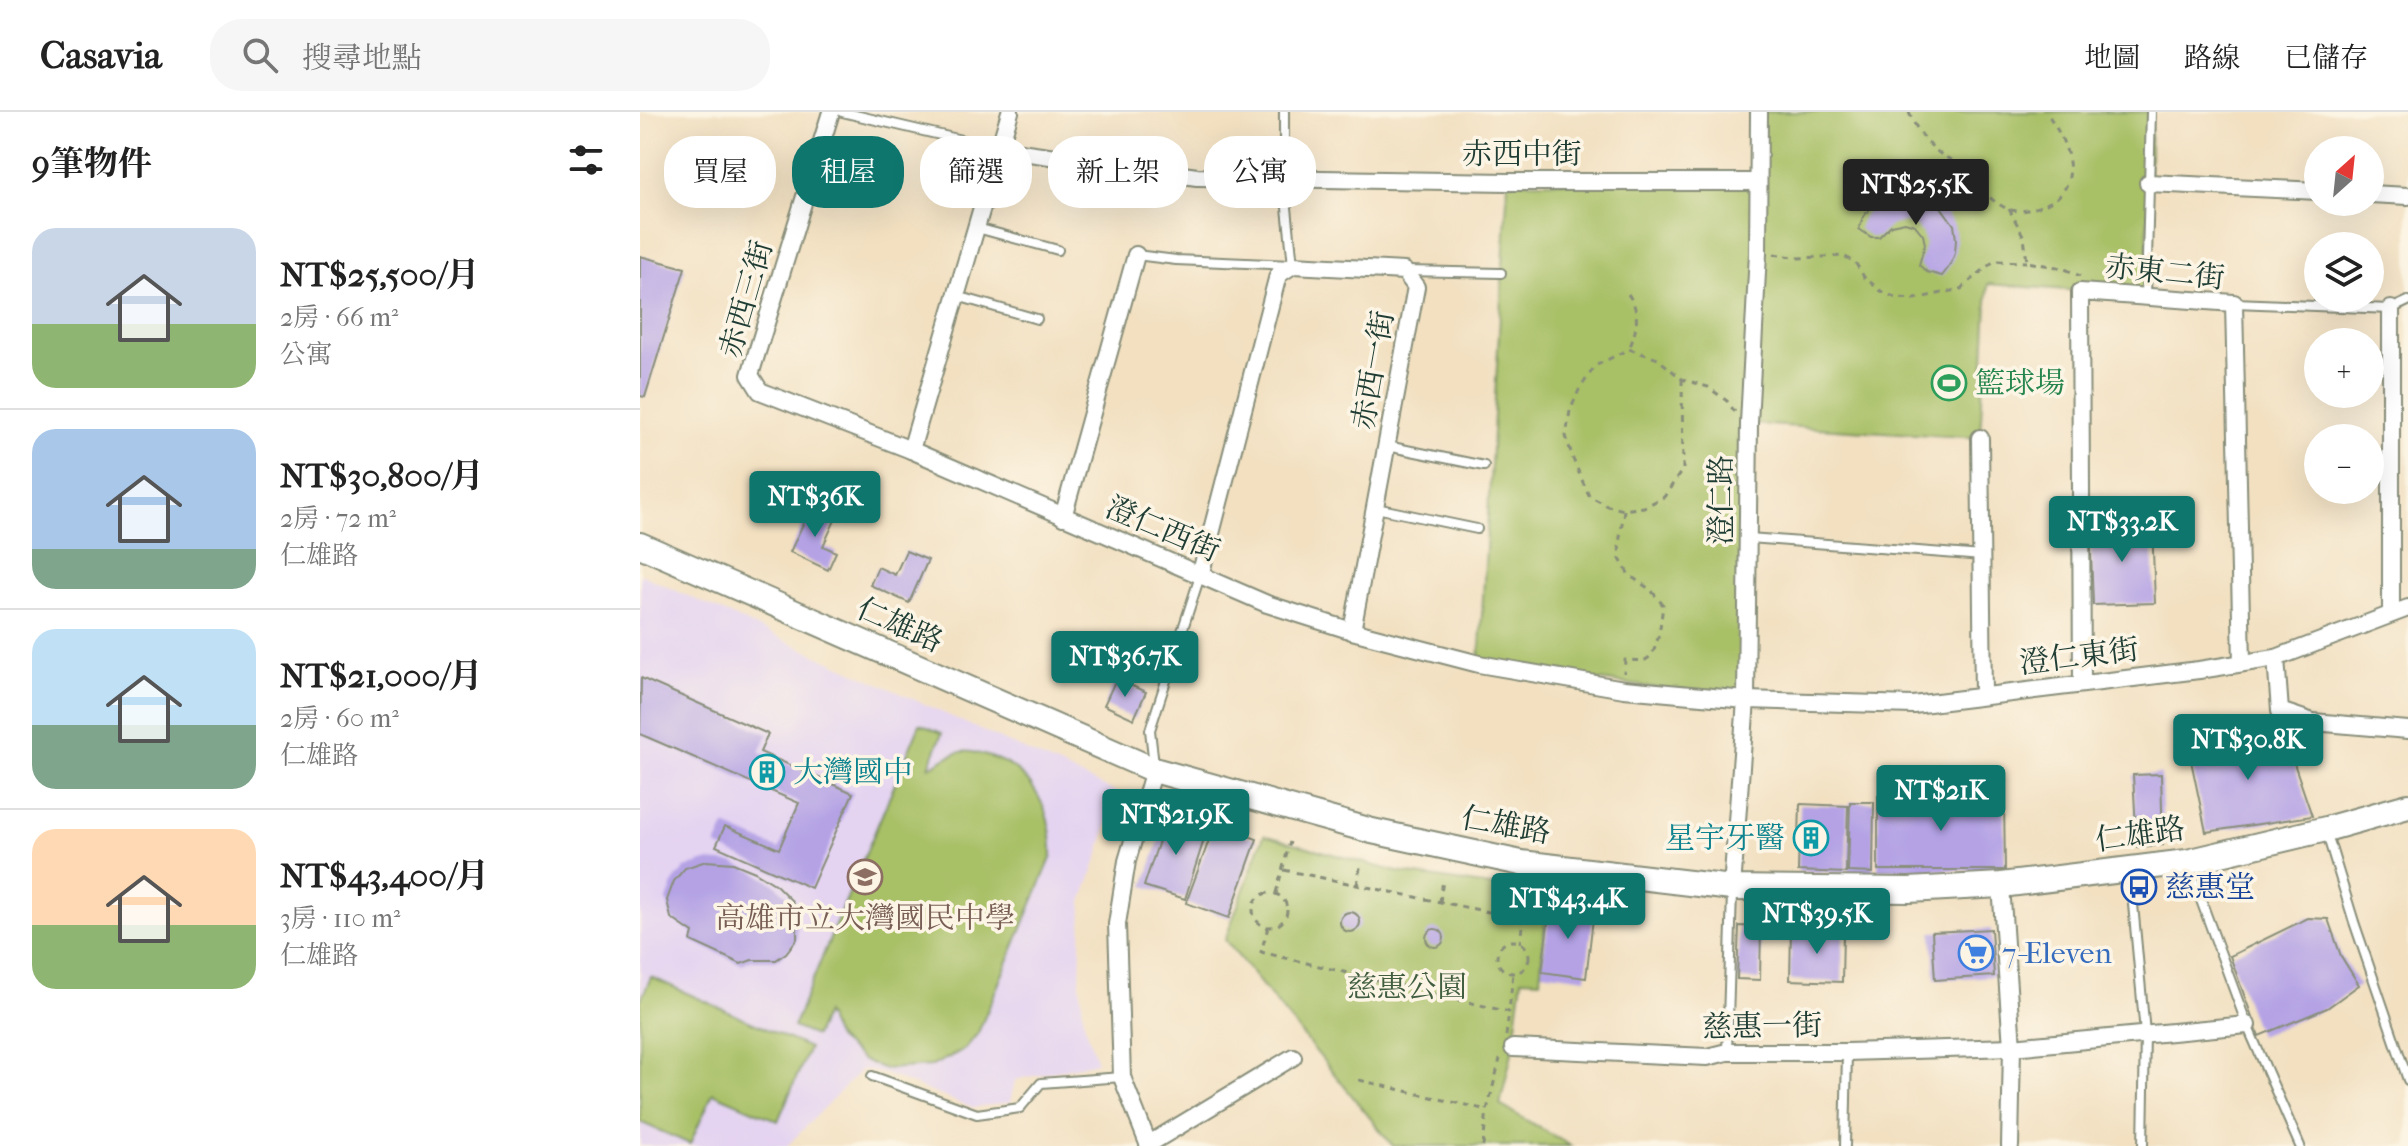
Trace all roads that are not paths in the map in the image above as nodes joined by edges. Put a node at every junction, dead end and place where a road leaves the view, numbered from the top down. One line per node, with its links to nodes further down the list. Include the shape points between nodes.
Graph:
1 (831, 112): 34 (street, 赤西三街, via 750,375 760,391)
2 (842, 112): 7 (lane)
3 (1010, 112): 8 (street)
4 (1284, 112): 9 (lane)
5 (1759, 112): 13 (street, 澄仁路)
6 (2151, 112): 14 (lane)
7 (944, 136)
8 (1004, 136)
9 (1284, 136)
10 (1032, 154): 11 (street, 赤西中街)
11 (1204, 177)
12 (1316, 179): 13 (street, 赤西中街)
13 (1758, 182): 39 (street, 澄仁路)
14 (2148, 183): 15 (street); 27 (lane)
15 (2304, 190)
16 (2384, 195): 17 (street)
17 (2408, 196)
18 (983, 208): 20 (street)
19 (1287, 208): 23 (lane)
20 (977, 228): 21 (lane); 26 (street)
21 (1058, 250)
22 (1136, 255): 23 (lane); 37 (street)
23 (1293, 265): 24 (street, 赤西一街); 42 (street, via 1278,275)
24 (1404, 271): 25 (lane); 33 (street, 赤西一街, via 1416,287)
25 (1501, 273)
26 (957, 296): 31 (lane); 34 (street)
27 (2146, 296): 29 (street, 赤東二街); 48 (street, 赤東二街, via 2080,292)
28 (2408, 301): 30 (lane)
29 (2234, 303): 30 (lane); 47 (street, 赤東二街)
30 (2391, 309): 44 (street)
31 (1037, 319)
32 (1980, 438): 41 (street)
33 (1387, 446): 35 (lane); 36 (street, 赤西一街)
34 (911, 450): 37 (street, 澄仁西街)
35 (1484, 466)
36 (1376, 508): 38 (lane); 45 (street, 赤西一街)
37 (1063, 517): 42 (street, 澄仁西街)
38 (1477, 529)
39 (1749, 538): 41 (lane); 50 (street, 澄仁路)
40 (640, 545): 52 (street, 仁雄路)
41 (1983, 556): 49 (street)
42 (1200, 576): 45 (street, 澄仁西街); 52 (lane, via 1150,730)
43 (2408, 608): 44 (street, 澄仁東街)
44 (2391, 613): 46 (street, 澄仁東街)
45 (1352, 631): 50 (street, 澄仁西街, via 1479,664 1624,689)
46 (2276, 658): 47 (street, 澄仁東街); 51 (street, via 2280,711 2313,722)
47 (2242, 663): 48 (street, 澄仁東街)
48 (2082, 684): 49 (street, 澄仁東街)
49 (1983, 696): 50 (street, 澄仁東街, via 1913,705)
50 (1746, 700): 58 (street, 澄仁路)
51 (2408, 730)
52 (1154, 770): 58 (street, 仁雄路, via 1372,831 1521,863); 67 (street, via 1127,861 1117,924)
53 (2408, 806): 54 (street, 仁雄路)
54 (2326, 829): 55 (street, 仁雄路); 68 (lane)
55 (2187, 862): 56 (street, 仁雄路); 59 (lane)
56 (2130, 869): 57 (street, 仁雄路); 60 (lane)
57 (2001, 885): 58 (street, 仁雄路); 61 (street)
58 (1732, 888): 63 (lane)
59 (2247, 1025): 60 (street, 慈惠一街); 73 (lane)
60 (2145, 1033): 61 (street, 慈惠一街); 72 (lane)
61 (2012, 1047): 64 (street, 慈惠一街); 71 (street)
62 (1506, 1050): 63 (street, 慈惠一街, via 1707,1057)
63 (1727, 1052): 64 (street, 慈惠一街)
64 (1847, 1052): 70 (lane)
65 (1293, 1057): 69 (street)
66 (872, 1076): 67 (lane, via 977,1114 1020,1108 1041,1083)
67 (1122, 1077): 69 (street)
68 (2408, 1080)
69 (1149, 1145)
70 (1845, 1146)
71 (2010, 1146)
72 (2143, 1146)
73 (2300, 1146)

